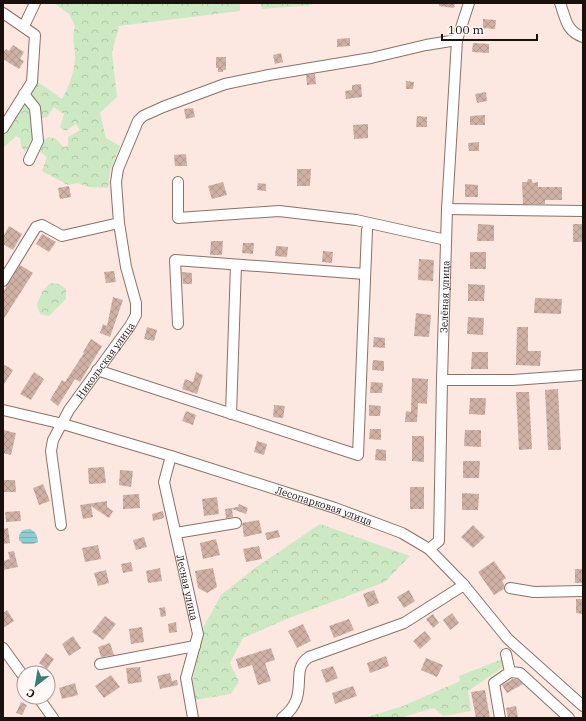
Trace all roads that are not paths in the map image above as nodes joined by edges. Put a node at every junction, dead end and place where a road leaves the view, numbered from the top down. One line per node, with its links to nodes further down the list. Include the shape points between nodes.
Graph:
1 (35, 3): 5 (street)
2 (469, 3): 7 (street, Зелёная улица)
3 (560, 3): 6 (street, via 569,29)
4 (3, 13): 5 (street)
5 (24, 26): 8 (street, via 35,35 32,82)
6 (583, 37)
7 (457, 40): 12 (street, Зелёная улица); 14 (street, Никольская улица, via 225,84 143,116 118,169 116,187)
8 (24, 94): 9 (street); 10 (street, via 35,108 38,140)
9 (3, 128)
10 (29, 160)
11 (178, 182): 16 (street, via 178,218 279,211 356,220)
12 (447, 209): 13 (street); 16 (street, Зелёная улица)
13 (583, 211)
14 (119, 223): 19 (street, via 62,236 42,225 36,227); 21 (street, Никольская улица, via 126,267 136,303 136,315)
15 (367, 230): 18 (street)
16 (446, 240): 23 (street, Зелёная улица)
17 (236, 265): 18 (street); 20 (street, via 175,260); 25 (street)
18 (365, 274): 25 (street, via 358,455)
19 (3, 281)
20 (178, 324)
21 (97, 370): 25 (street); 26 (street, Никольская улица, via 68,410)
22 (583, 375): 23 (street, via 513,380)
23 (442, 380): 31 (street, Зелёная улица, via 439,541)
24 (3, 410): 26 (street, Лесопарковая улица)
25 (231, 414)
26 (63, 424): 27 (street, Лесопарковая улица); 29 (street, Никольская улица, via 53,440 51,452)
27 (171, 456): 30 (street, Лесная улица, via 164,482); 31 (street, Лесопарковая улица, via 354,514 402,533)
28 (236, 523): 30 (street)
29 (61, 525)
30 (176, 533): 35 (street, Лесная улица, via 198,634)
31 (429, 549): 32 (street, Лесопарковая улица)
32 (464, 585): 37 (street, Лесопарковая улица); 47 (street, via 404,623 303,661 299,670 298,700 291,711)
33 (510, 588): 34 (street, via 534,592)
34 (583, 591)
35 (195, 646): 39 (street); 46 (street, Лесная улица, via 186,678)
36 (3, 648): 38 (street)
37 (519, 650): 42 (street, via 503,655); 44 (street, Лесопарковая улица)
38 (14, 663): 40 (street); 41 (street)
39 (100, 664)
40 (3, 666)
41 (16, 666)
42 (510, 672): 48 (street, via 494,683); 49 (street, via 520,673)
43 (44, 705): 45 (street)
44 (583, 706)
45 (53, 718)
46 (193, 718)
47 (282, 718)
48 (500, 718)
49 (569, 718)

